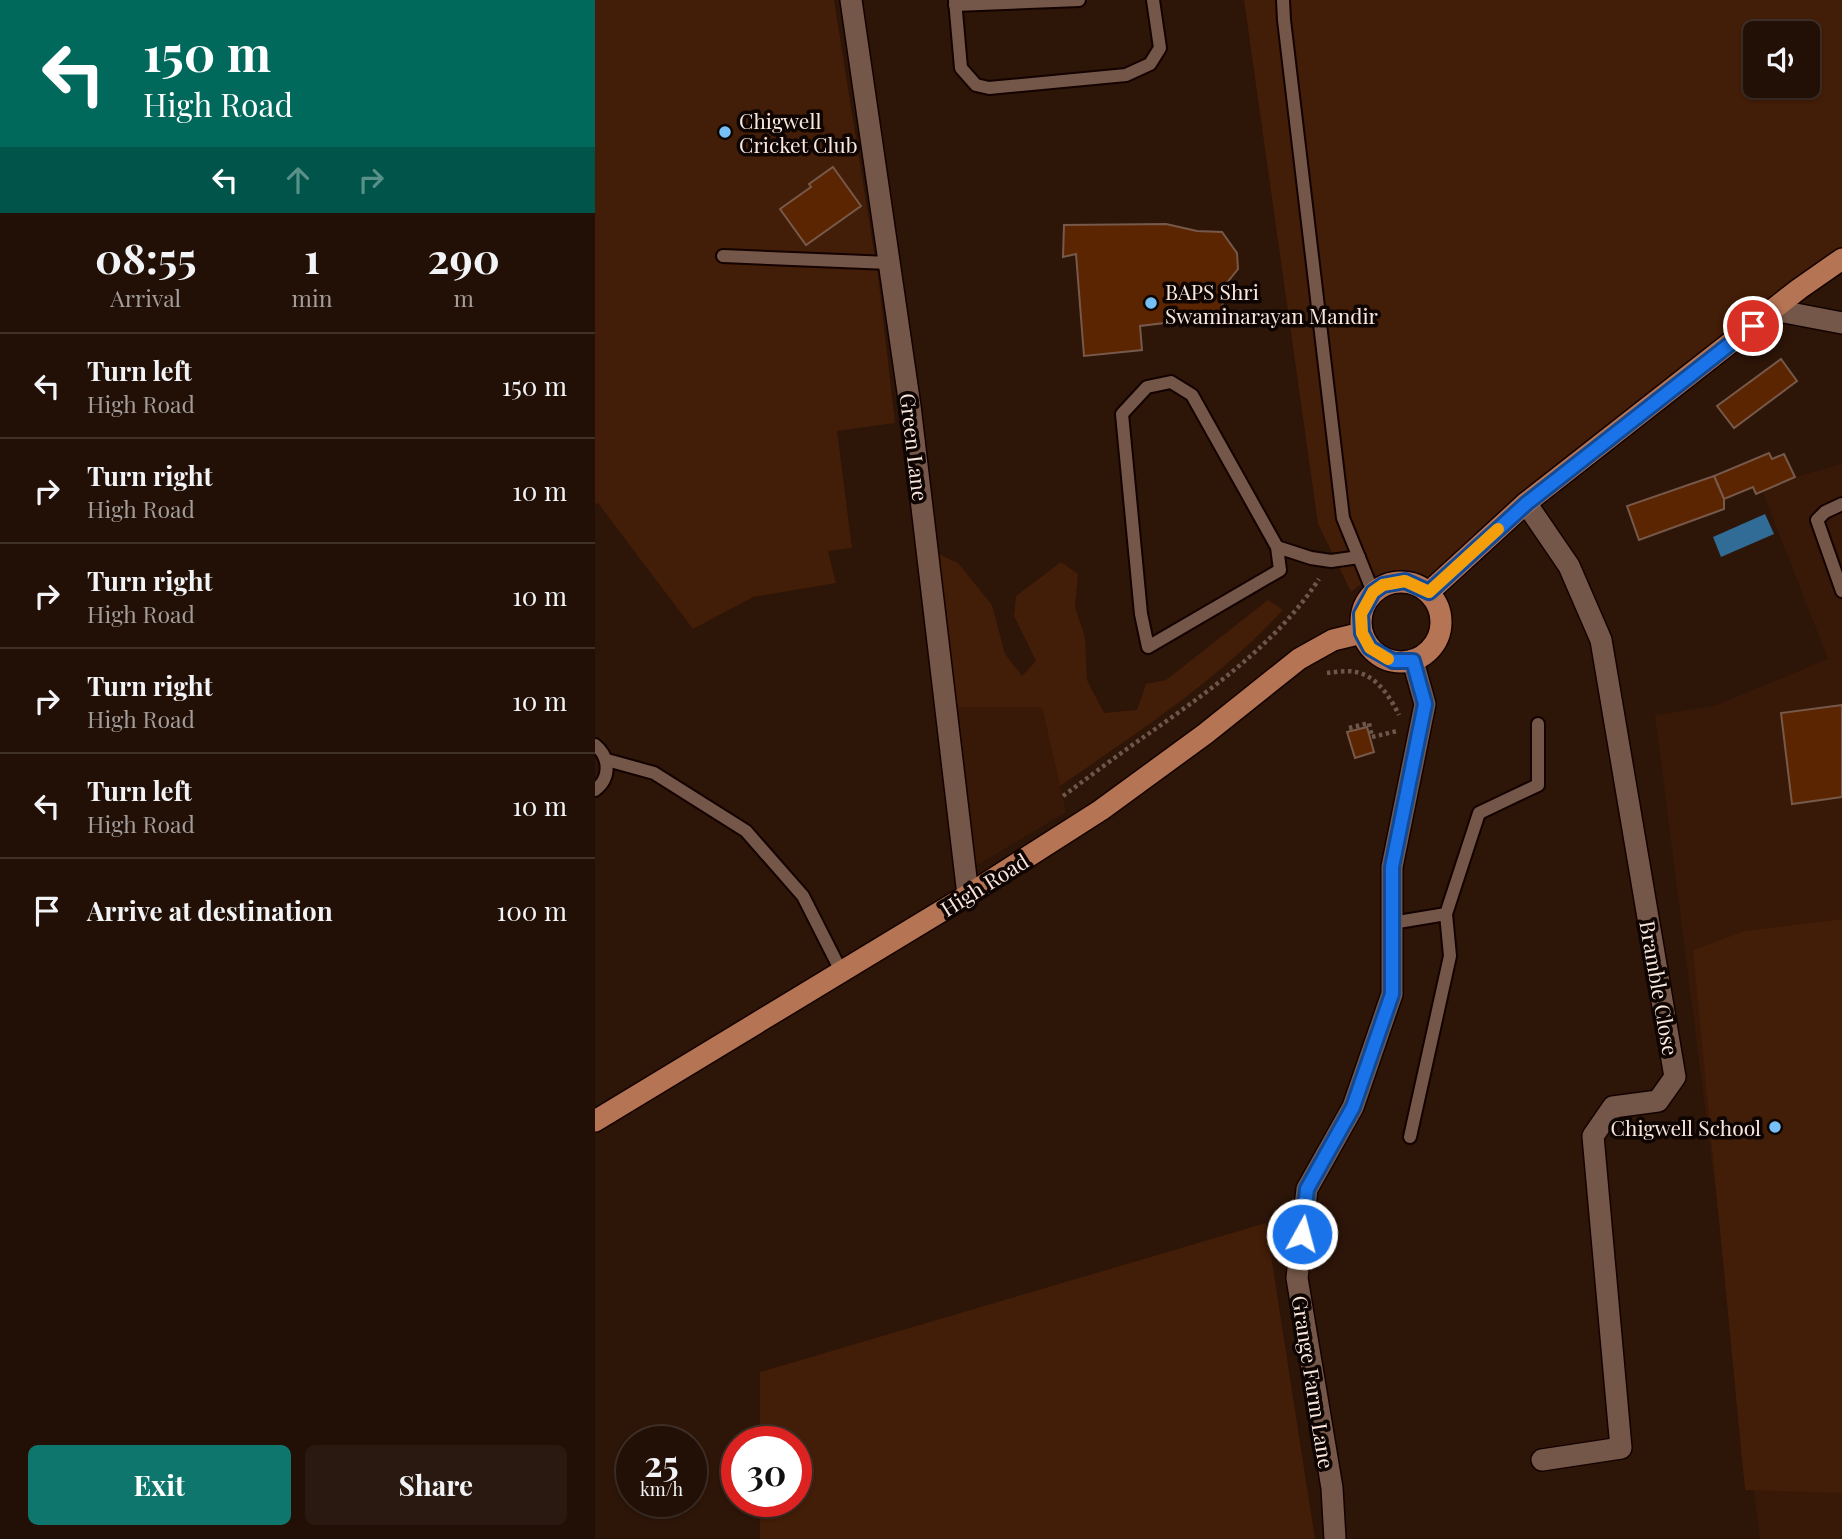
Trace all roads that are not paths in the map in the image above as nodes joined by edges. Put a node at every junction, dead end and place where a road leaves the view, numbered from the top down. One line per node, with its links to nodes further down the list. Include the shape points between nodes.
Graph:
1 (851, 0): 8 (street, Green Lane)
2 (1079, 0): 5 (lane)
3 (1153, 0): 5 (lane, via 1160,48 1150,64 1126,75 989,88 976,85 961,68)
4 (1283, 0): 14 (lane, via 1343,518)
5 (955, 3)
6 (723, 256): 8 (lane)
7 (1842, 259): 9 (main road)
8 (890, 263): 24 (street, Green Lane)
9 (1774, 310): 10 (street); 11 (main road)
10 (1842, 323)
11 (1527, 503): 17 (main road); 30 (street, Bramble Close, via 1569,566 1601,640 1675,1077 1658,1101 1613,1107 1593,1136 1621,1448)
12 (1842, 503): 15 (lane, via 1817,520)
13 (1277, 547): 13 (lane, via 1280,570 1148,647 1122,414 1147,387 1171,382 1192,395); 14 (lane, via 1331,561)
14 (1359, 557): 16 (lane)
15 (1842, 591)
16 (1373, 592): 17 (main road, via 1405,581); 18 (main road, via 1361,614)
17 (1429, 592): 19 (main road, via 1441,614 1440,632 1430,650)
18 (1362, 633): 19 (main road, via 1370,648 1393,661); 24 (main road, High Road, via 1333,640 1299,659 1101,810)
19 (1413, 661): 26 (street, Grange Farm Lane, via 1425,704 1392,867)
20 (1538, 724): 25 (lane, via 1538,785 1479,813)
21 (595, 745): 22 (lane)
22 (607, 760): 23 (lane, via 604,780); 27 (lane, via 654,773 746,831 803,896)
23 (595, 790)
24 (968, 895): 27 (main road, High Road)
25 (1446, 914): 26 (lane); 29 (lane, via 1450,956)
26 (1392, 923): 31 (street, Grange Farm Lane, via 1392,994 1353,1107 1307,1189 1297,1278 1332,1488)
27 (842, 973): 28 (main road, High Road)
28 (595, 1121)
29 (1410, 1138)
30 (1542, 1460)
31 (1335, 1539)

